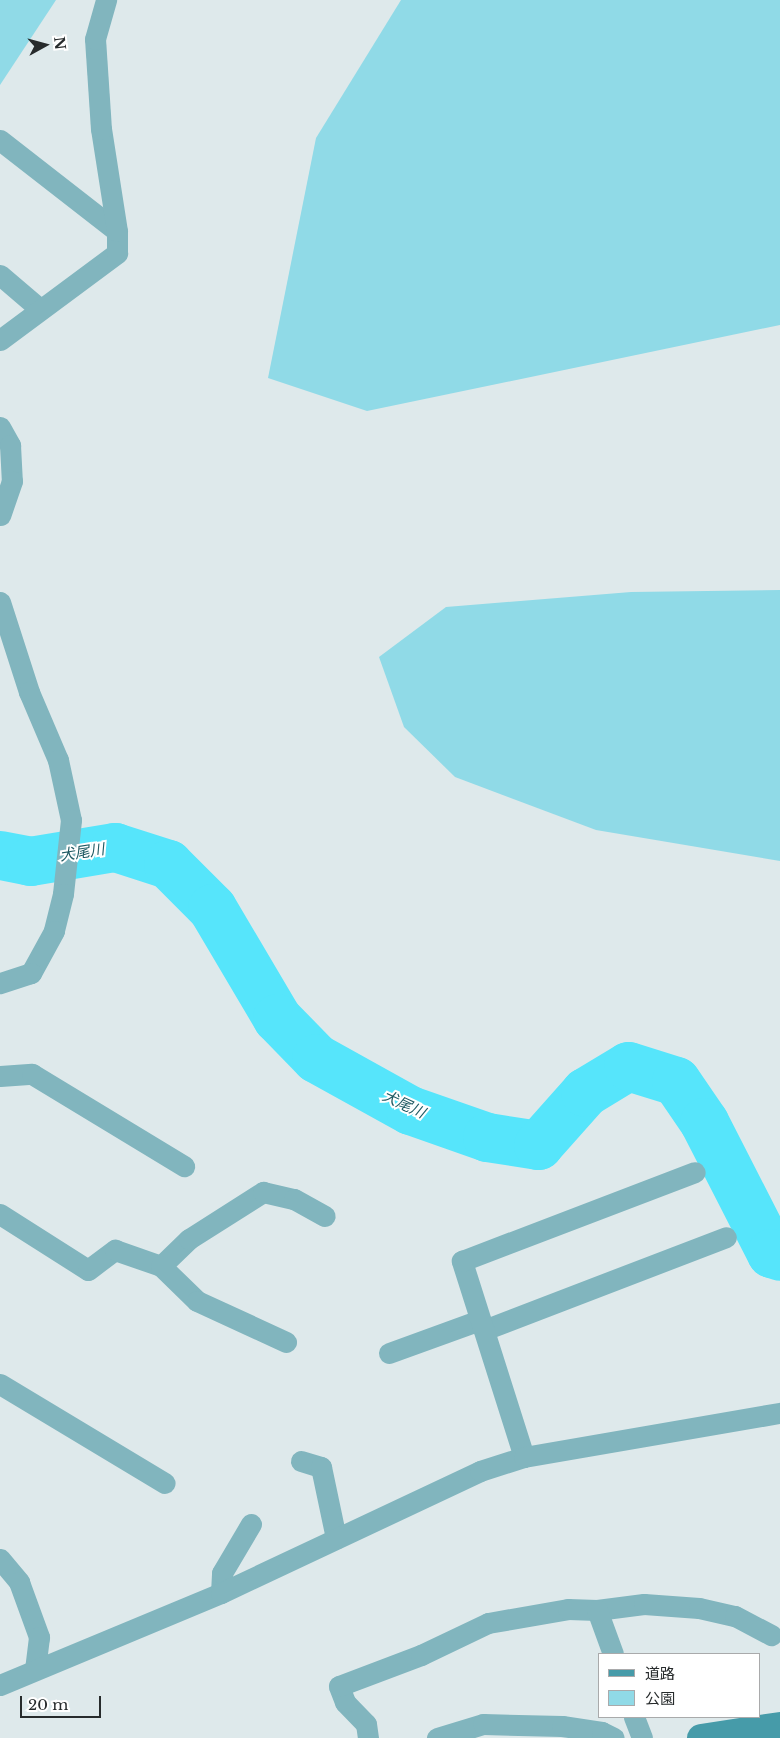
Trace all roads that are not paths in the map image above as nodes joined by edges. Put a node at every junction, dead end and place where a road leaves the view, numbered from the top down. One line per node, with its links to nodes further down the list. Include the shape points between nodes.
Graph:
1 (106, 0): 3 (street, via 96,39 102,129)
2 (0, 140): 3 (street)
3 (117, 231): 5 (street, via 117,253)
4 (0, 275): 5 (street)
5 (40, 309): 6 (street)
6 (0, 340)
7 (0, 427): 8 (street, via 10,446 12,481)
8 (0, 515)
9 (0, 602): 10 (street, via 29,692 58,760 71,820 63,894 54,931 32,973)
10 (0, 983)
11 (0, 1076): 12 (street, via 32,1074)
12 (184, 1166)
13 (695, 1172): 18 (street, via 462,1261)
14 (0, 1214): 17 (street, via 88,1270 115,1250)
15 (325, 1216): 17 (street, via 294,1200 263,1192 189,1239)
16 (726, 1237): 18 (street)
17 (162, 1266): 19 (street, via 198,1301)
18 (482, 1325): 20 (street); 23 (street)
19 (286, 1342)
20 (389, 1353)
21 (0, 1384): 25 (street)
22 (780, 1414): 23 (street)
23 (524, 1457): 27 (street, via 480,1471)
24 (301, 1461): 27 (street, via 321,1467)
25 (165, 1483)
26 (251, 1524): 29 (street, via 222,1573)
27 (336, 1538): 29 (street)
28 (0, 1559): 33 (street, via 19,1582 39,1636)
29 (221, 1593): 33 (street)
30 (598, 1610): 31 (street, via 644,1604 699,1608 735,1616); 32 (street); 37 (street, via 568,1609 488,1623 422,1655 339,1686 345,1702 366,1724)
31 (771, 1635)
32 (613, 1653)
33 (35, 1668): 34 (street)
34 (0, 1685)
35 (634, 1718): 40 (street)
36 (780, 1726): 41 (street)
37 (368, 1738)
38 (437, 1738): 39 (street, via 483,1724 562,1726 602,1732)
39 (614, 1738)
40 (642, 1738)
41 (701, 1738)

